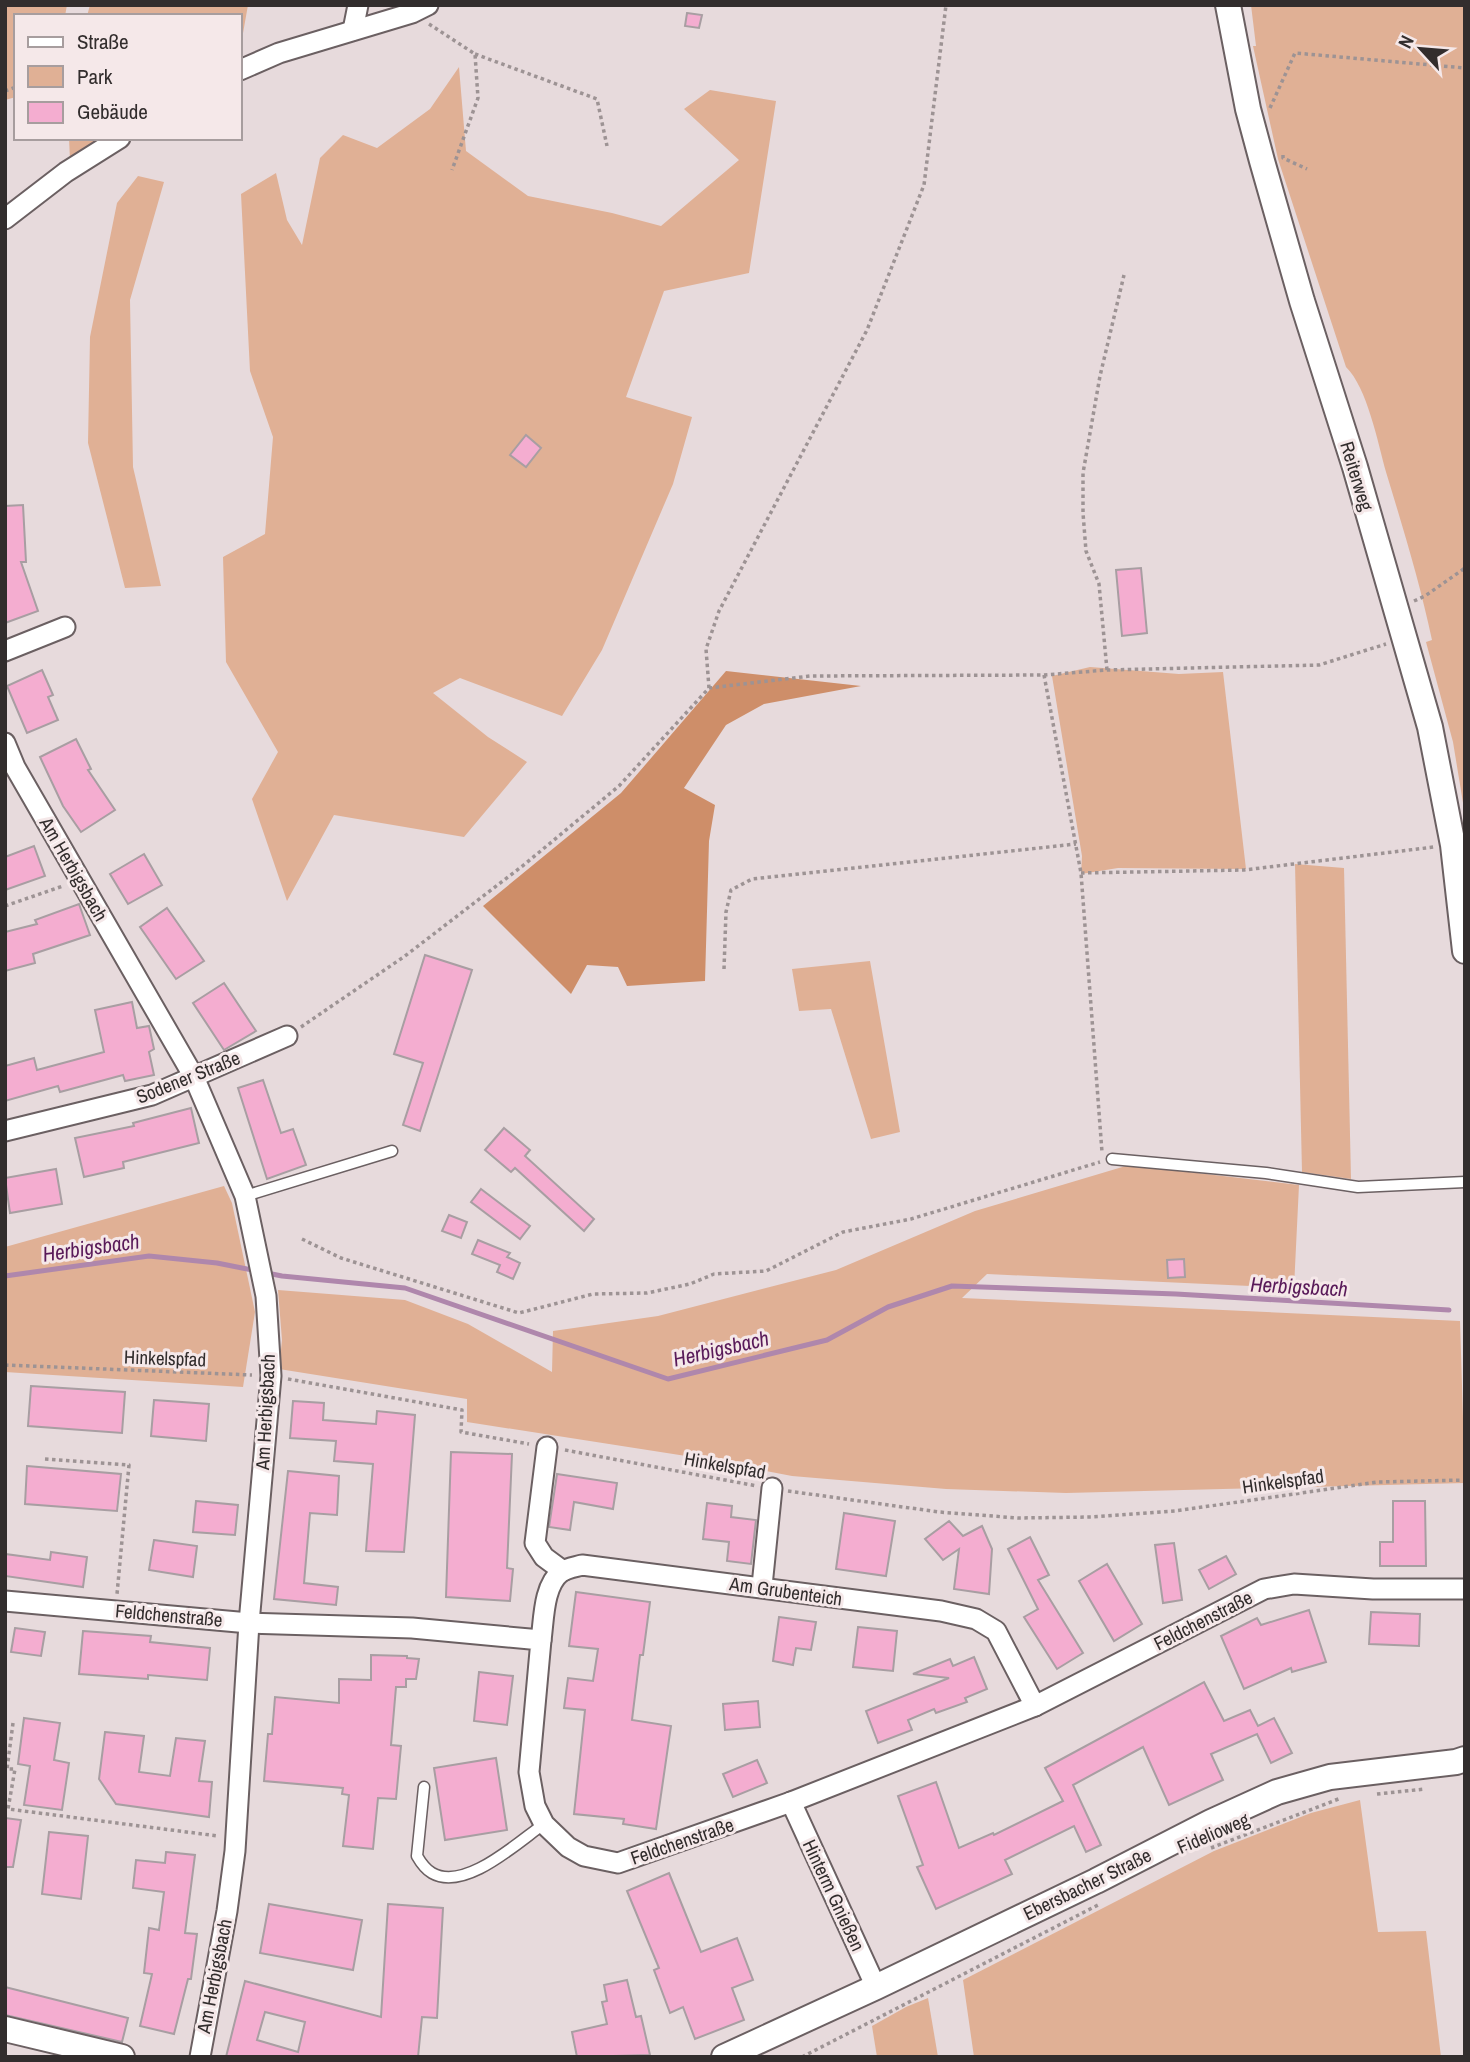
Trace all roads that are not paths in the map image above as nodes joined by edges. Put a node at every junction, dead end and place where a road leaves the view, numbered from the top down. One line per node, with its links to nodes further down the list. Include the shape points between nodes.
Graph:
1 (358, 5): 4 (street)
2 (1228, 5): 11 (street, Reiterweg, via 1248,109 1430,726 1453,845)
3 (420, 9): 4 (street)
4 (354, 30): 5 (street)
5 (242, 69)
6 (117, 140): 7 (street)
7 (5, 219)
8 (65, 626): 9 (street)
9 (5, 651)
10 (5, 743): 13 (street, Am Herbigsbach)
11 (1465, 951)
12 (287, 1036): 13 (street, Sodener Straße)
13 (194, 1077): 14 (street, Sodener Straße, via 152,1095); 18 (street, Am Herbigsbach)
14 (5, 1131)
15 (392, 1152): 18 (lane)
16 (1112, 1159): 17 (lane, via 1266,1173 1358,1187)
17 (1465, 1182)
18 (245, 1196): 25 (street, Am Herbigsbach, via 266,1296 271,1376)
19 (547, 1447): 21 (street, via 535,1544 544,1558)
20 (772, 1488): 22 (street)
21 (563, 1571): 22 (street, Am Grubenteich, via 593,1564); 26 (street, via 548,1594)
22 (762, 1586): 27 (street, Am Grubenteich, via 976,1619 996,1631)
23 (1465, 1589): 27 (street, Feldchenstraße, via 1373,1590 1294,1584 1264,1588)
24 (5, 1601): 25 (street, Feldchenstraße)
25 (249, 1623): 26 (street, Feldchenstraße, via 412,1628); 35 (street, Am Herbigsbach, via 236,1838)
26 (541, 1640): 31 (street, Feldchenstraße, via 529,1772 535,1806)
27 (1035, 1706): 30 (street, Feldchenstraße)
28 (1465, 1759): 32 (street, Ebersbacher Straße, via 1330,1777 1277,1792)
29 (424, 1787): 31 (lane, via 417,1856 441,1877 478,1870)
30 (791, 1802): 31 (street, Feldchenstraße, via 618,1863 584,1856); 32 (street, Hinterm Gnießen)
31 (544, 1824)
32 (876, 1987): 36 (street, Ebersbacher Straße)
33 (5, 2029): 34 (street)
34 (122, 2057)
35 (200, 2057)
36 (724, 2057)

